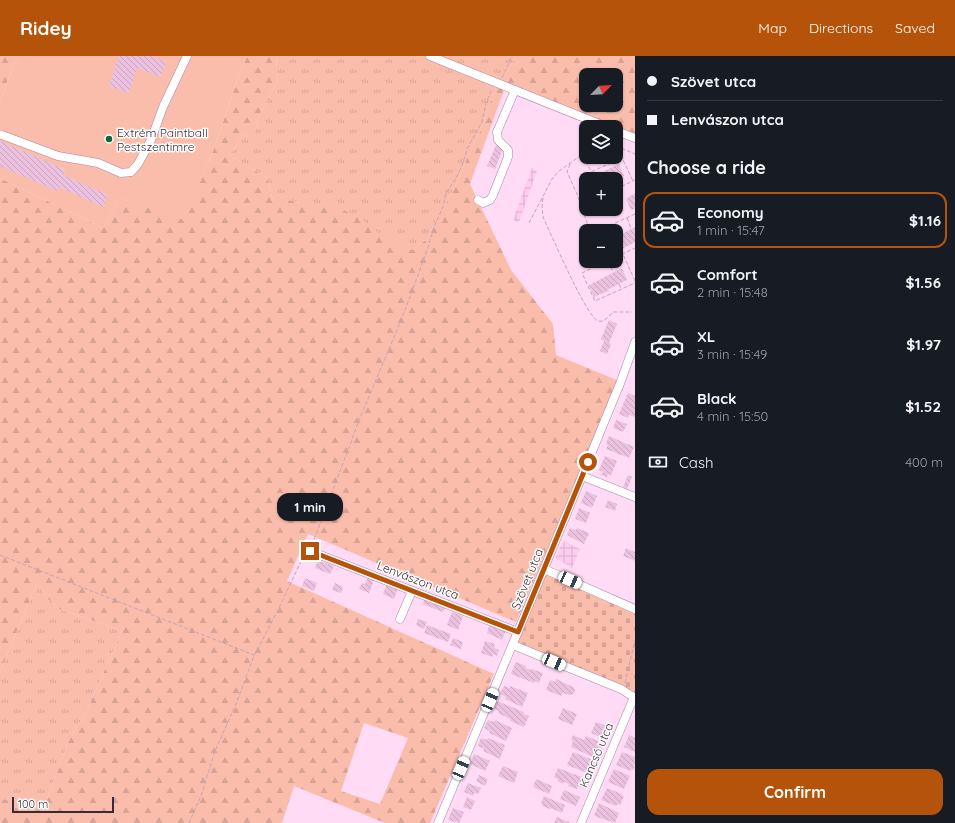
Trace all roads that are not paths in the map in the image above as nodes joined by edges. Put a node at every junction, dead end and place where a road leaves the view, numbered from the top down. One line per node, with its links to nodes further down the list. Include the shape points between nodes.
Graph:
1 (187, 56): 6 (street, via 151,140 131,172 121,173 98,163 58,156)
2 (430, 56): 3 (street)
3 (515, 90): 4 (street); 8 (street, via 497,132 498,140 508,150 508,157 493,196 483,203)
4 (590, 120)
5 (623, 134): 7 (street)
6 (2, 136)
7 (635, 138)
8 (478, 200)
9 (635, 342): 10 (street, Szövet utca)
10 (582, 476): 11 (street); 13 (street, Szövet utca)
11 (635, 497)
12 (310, 551): 14 (street, Lenvászon utca)
13 (544, 569): 15 (street); 17 (street, Szövet utca)
14 (412, 591): 16 (street); 17 (street, Lenvászon utca)
15 (635, 609)
16 (400, 620)
17 (518, 632): 18 (street, Szövet utca)
18 (513, 645): 19 (street); 20 (street, Szövet utca)
19 (634, 697): 21 (street, Kancsó utca)
20 (438, 823)
21 (581, 823)

